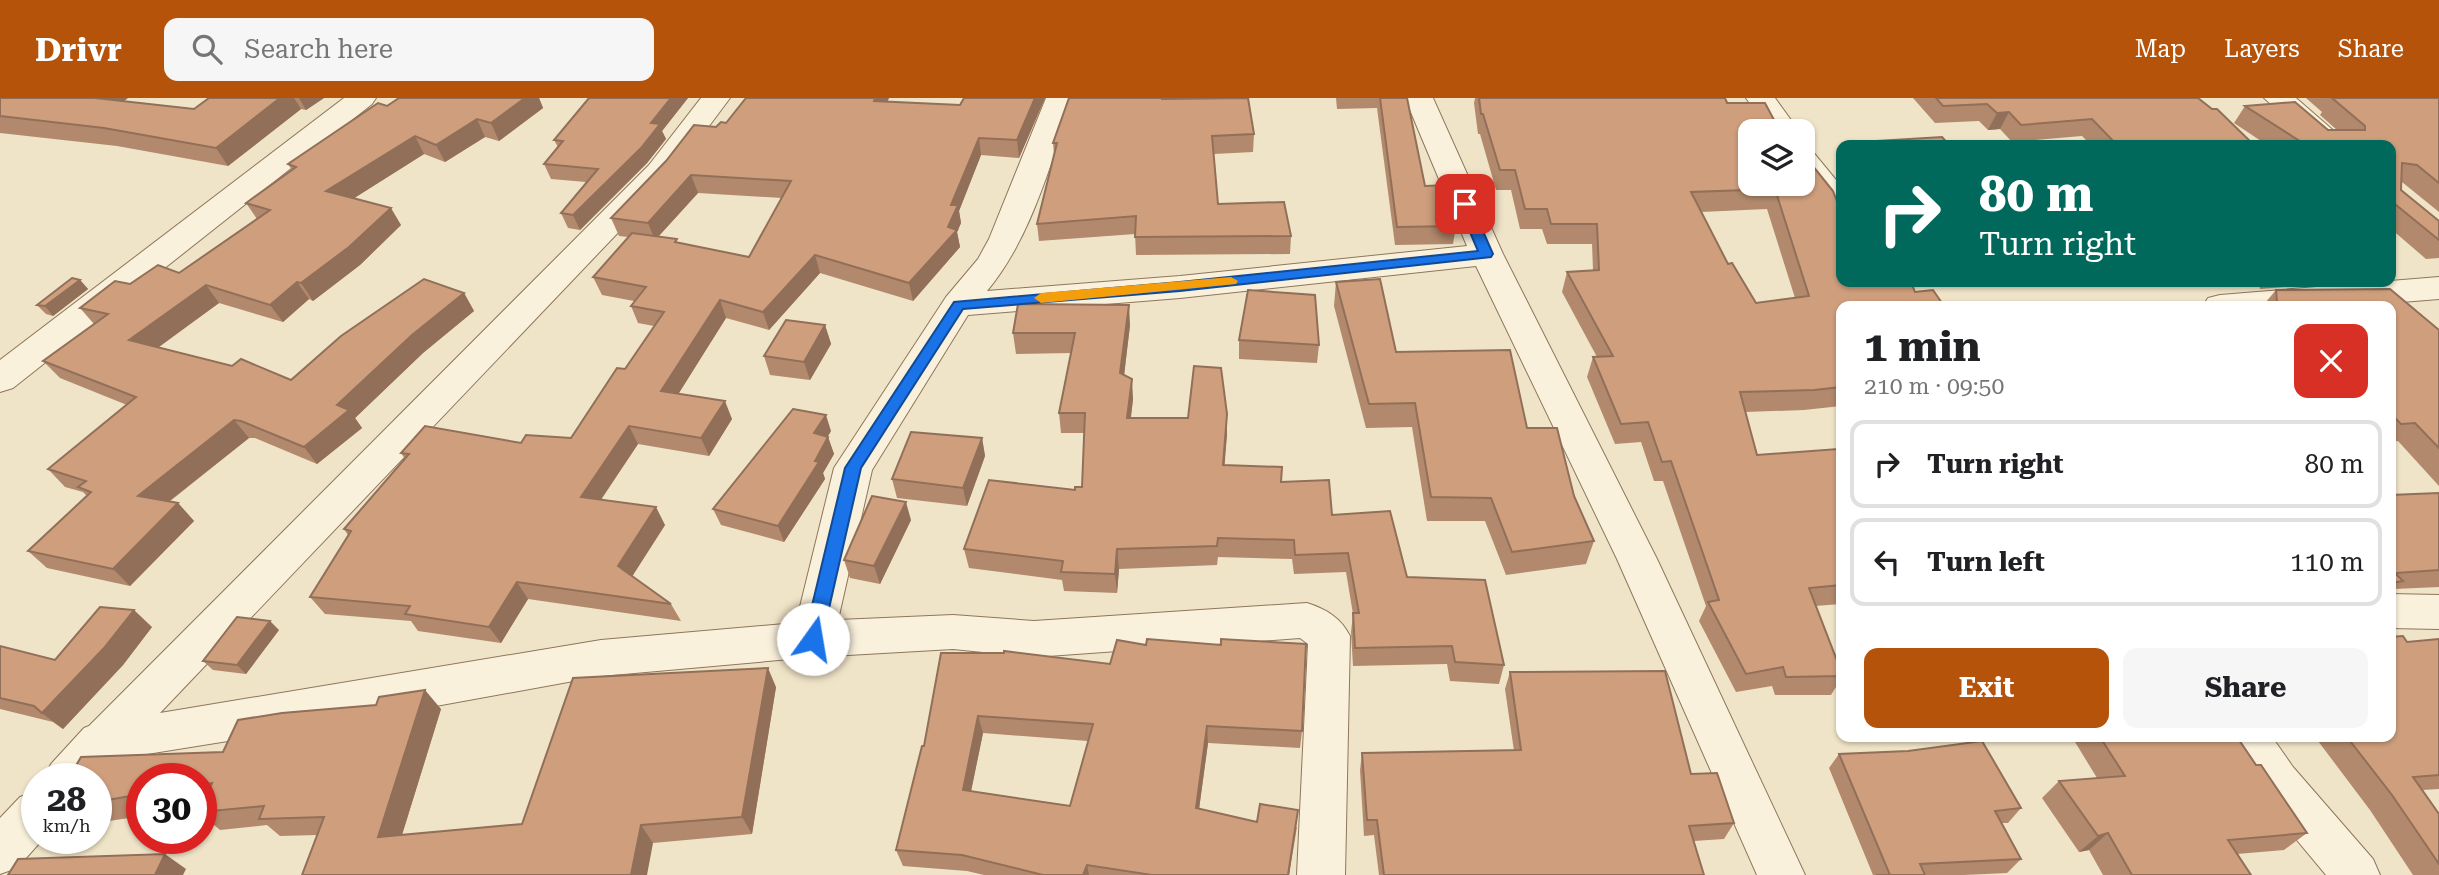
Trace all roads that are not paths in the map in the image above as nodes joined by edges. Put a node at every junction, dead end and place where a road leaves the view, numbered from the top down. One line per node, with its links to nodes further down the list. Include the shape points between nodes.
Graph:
1 (362, 98): 15 (street)
2 (716, 98): 20 (street, via 660,171)
3 (1060, 98): 14 (street, via 1005,239 992,264)
4 (1419, 98): 11 (street)
5 (1760, 98): 7 (street)
6 (2278, 98): 8 (street)
7 (1775, 119)
8 (2329, 140)
9 (1815, 174): 10 (street)
10 (1836, 200)
11 (1486, 254): 14 (street); 25 (street, via 1637,559)
12 (2439, 288): 13 (street)
13 (2281, 301)
14 (958, 305): 18 (street, via 853,468)
15 (8, 364)
16 (2396, 611): 17 (street)
17 (2439, 612)
18 (813, 639): 20 (street, via 601,658); 24 (street, via 953,632 1034,639 1307,620 1329,636)
19 (2250, 742): 26 (street, via 2277,782)
20 (100, 743): 21 (street)
21 (82, 763)
22 (21, 829): 23 (street)
23 (0, 852)
24 (1321, 875)
25 (1780, 875)
26 (2356, 875)

